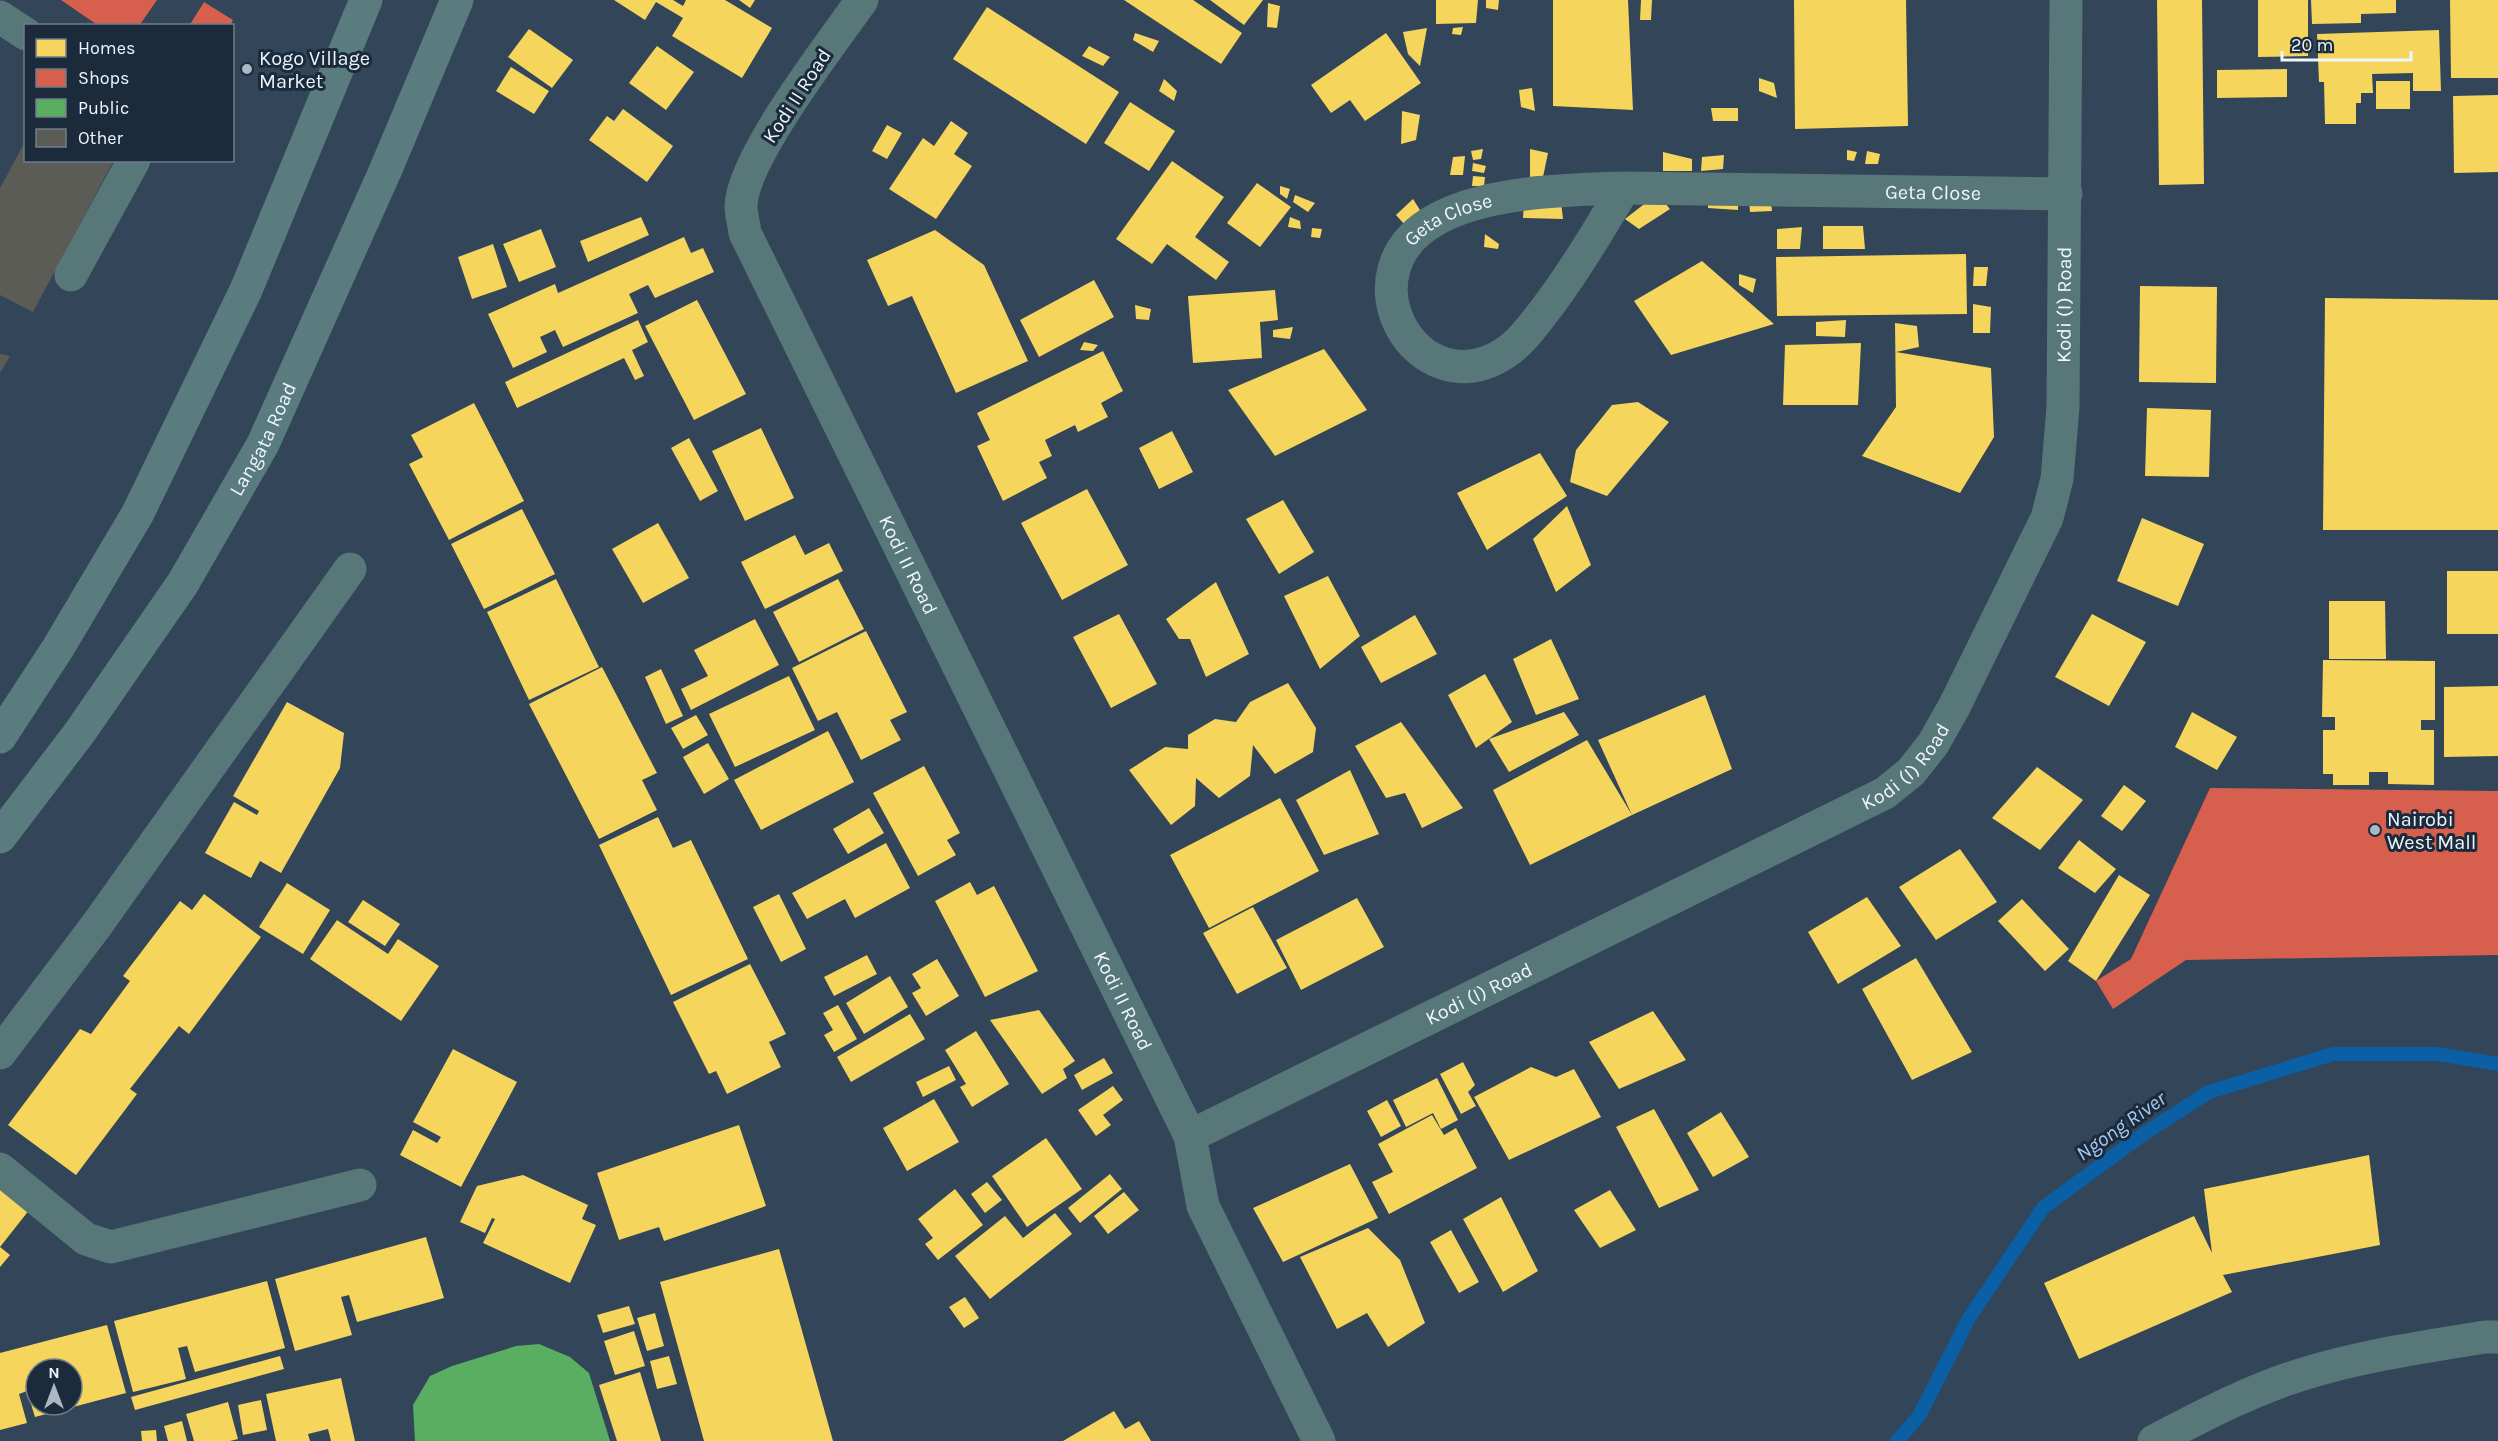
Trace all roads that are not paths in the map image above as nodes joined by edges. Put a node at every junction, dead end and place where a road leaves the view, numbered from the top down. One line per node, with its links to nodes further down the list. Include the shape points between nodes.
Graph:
1 (366, 0): 12 (main road, via 246,290 138,513 58,648)
2 (457, 0): 13 (main road, Langata Road, via 263,444 183,583 80,732)
3 (862, 0): 15 (street, Kodi II Road, via 750,169 741,205 745,233)
4 (2066, 0): 9 (street, Kodi (I) Road)
5 (0, 17): 6 (street)
6 (24, 33)
7 (133, 162): 10 (street)
8 (1624, 188): 8 (street, Geta Close, via 1568,279 1526,335 1505,353 1468,366 1445,364 1425,357 1399,325 1390,290 1394,265 1400,251 1437,219 1473,204 1554,190); 9 (street, Geta Close)
9 (2066, 194): 15 (street, Kodi (I) Road, via 2063,407 2057,479 2047,518 1954,707 1911,772 1885,793)
10 (71, 275)
11 (350, 569): 14 (street, via 96,926)
12 (0, 736)
13 (0, 837)
14 (0, 1053)
15 (1190, 1136): 19 (street, Kodi II Road, via 1203,1206)
16 (0, 1169): 17 (street, via 87,1239 111,1247)
17 (360, 1185)
18 (2498, 1337): 20 (street, via 2374,1356 2299,1375 2208,1413)
19 (1319, 1441)
20 (2154, 1441)

